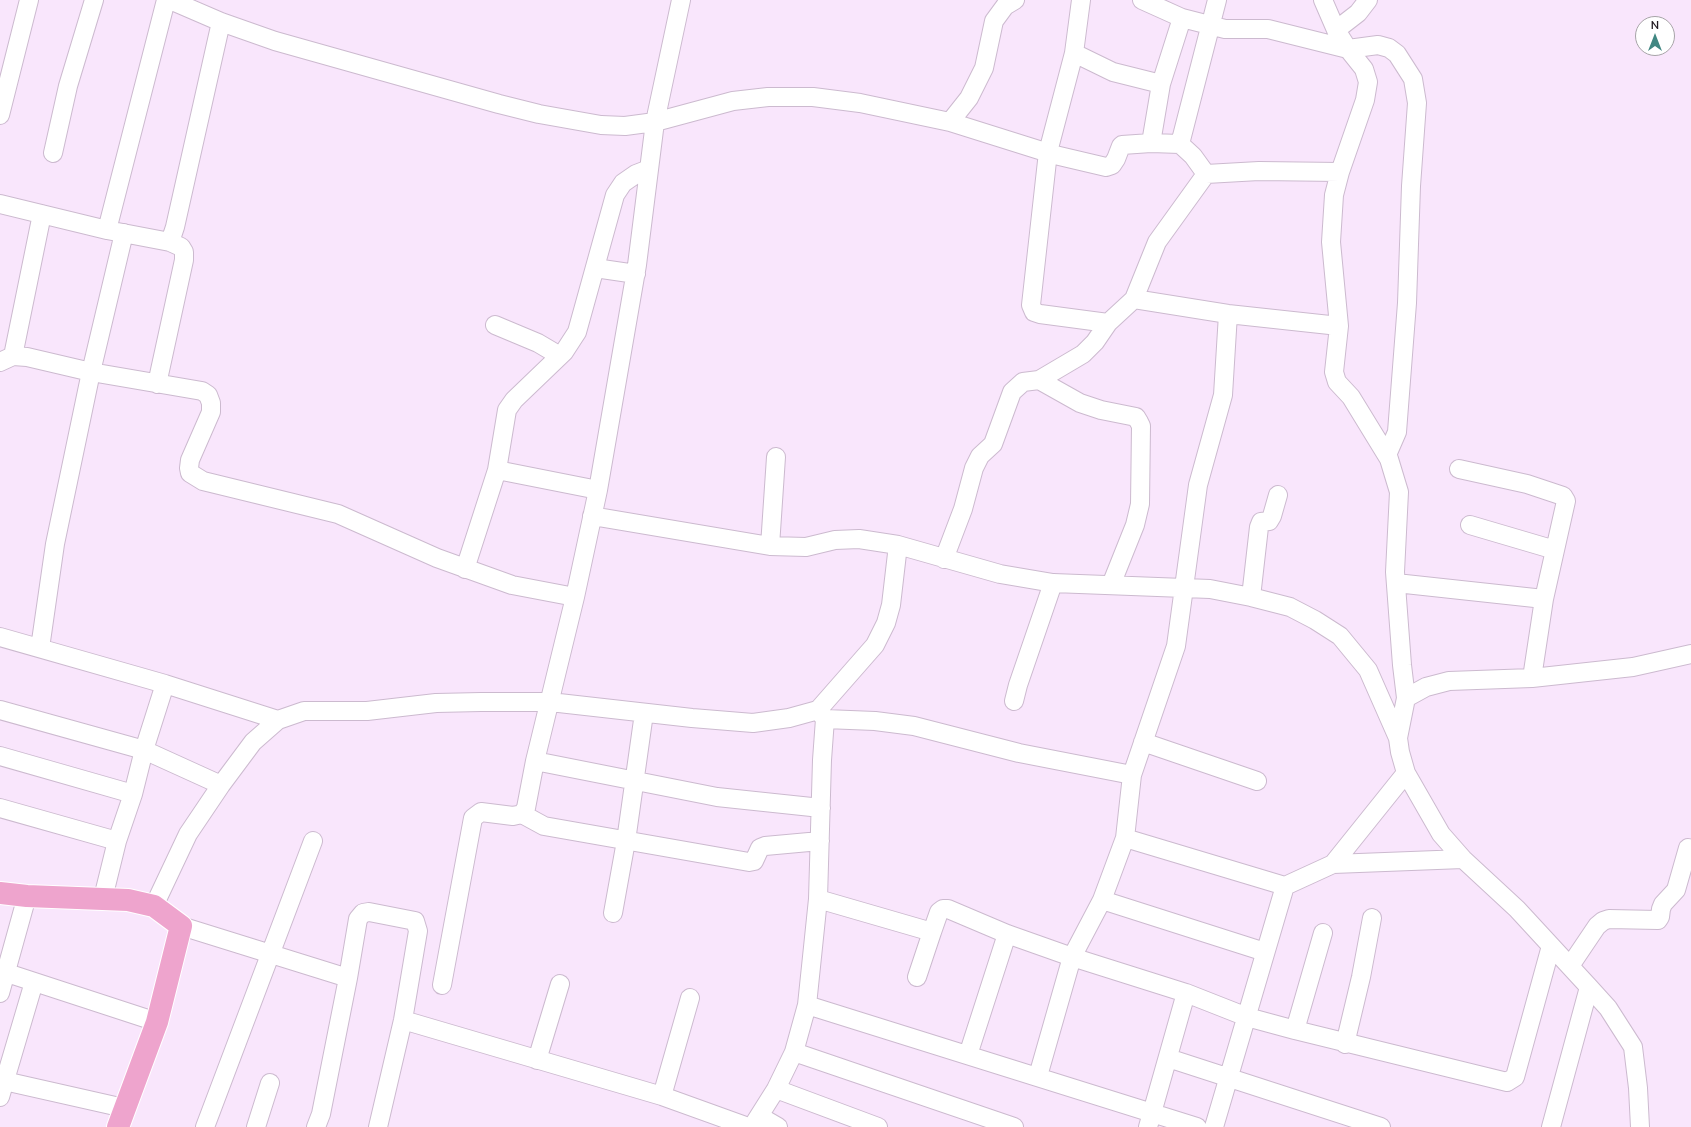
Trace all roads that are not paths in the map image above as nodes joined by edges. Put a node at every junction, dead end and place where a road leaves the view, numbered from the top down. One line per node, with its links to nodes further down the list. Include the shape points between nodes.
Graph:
1 (29, 0): 19 (street)
2 (94, 0): 25 (street, via 68,86)
3 (166, 0): 31 (street)
4 (170, 0): 13 (street)
5 (682, 0): 20 (street)
6 (1015, 0): 21 (street, via 1005,6 994,21 984,68 970,98)
7 (1081, 0): 17 (street)
8 (1142, 0): 12 (street)
9 (1218, 0): 14 (street)
10 (1323, 0): 15 (street)
11 (1368, 0): 15 (street, via 1358,13)
12 (1182, 18): 14 (street); 18 (street)
13 (221, 22): 20 (street, via 276,41 539,114 601,125 625,126); 32 (street)
14 (1211, 26): 16 (street, via 1224,29 1268,29); 23 (street)
15 (1336, 30): 16 (street)
16 (1348, 49): 27 (street, via 1364,69 1368,82 1365,100); 45 (street, via 1378,45 1397,54 1413,79 1417,103 1407,303 1397,432)
17 (1074, 53): 18 (street, via 1114,72); 24 (street)
18 (1161, 84): 22 (street)
19 (0, 115)
20 (655, 122): 21 (street, via 733,101 768,97 813,97 860,103); 26 (street)
21 (950, 122): 24 (street)
22 (1151, 143): 23 (street); 24 (street, via 1120,146 1116,159 1112,165 1106,167)
23 (1180, 144): 28 (street)
24 (1048, 152): 37 (street, via 1031,305 1034,312 1040,314)
25 (54, 153)
26 (649, 169): 33 (street, via 623,183 615,195); 34 (street)
27 (1340, 172): 28 (street, via 1259,171); 39 (street, via 1334,195 1331,242)
28 (1206, 174): 35 (street, via 1157,242)
29 (0, 204): 30 (street)
30 (42, 214): 31 (street); 41 (street)
31 (116, 232): 32 (street); 42 (street)
32 (170, 242): 44 (street, via 181,247 184,260)
33 (595, 268): 34 (street); 40 (street, via 577,332)
34 (636, 274): 49 (street)
35 (1134, 299): 36 (street); 37 (street)
36 (1228, 314): 39 (street); 61 (street, via 1223,395 1198,485)
37 (1108, 323): 43 (street, via 1096,342 1083,354)
38 (495, 325): 40 (street, via 538,343)
39 (1339, 326): 45 (street, via 1334,372 1337,382 1350,397)
40 (560, 356): 48 (street, via 514,400 507,410)
41 (7, 359): 42 (street, via 27,357)
42 (91, 372): 44 (street); 66 (street, via 55,544)
43 (1039, 380): 56 (street, via 1023,382 1012,392 993,444 980,456 974,468 963,509); 60 (street, via 1080,403 1136,417 1140,422 1140,504 1135,525)
44 (156, 384): 57 (street, via 202,392 208,396 211,412 190,460 190,473 203,481 338,514)
45 (1387, 455): 59 (street, via 1398,492)
46 (776, 457): 54 (street)
47 (1459, 469): 55 (street, via 1527,484 1563,496 1566,500)
48 (497, 470): 49 (street); 57 (street)
49 (598, 490): 51 (street)
50 (1278, 495): 63 (street, via 1270,521 1261,522 1259,527)
51 (592, 516): 54 (street); 62 (street)
52 (1470, 525): 55 (street)
53 (898, 545): 54 (street, via 859,539 835,540 806,547); 56 (street); 75 (street, via 892,605 886,624 875,644)
54 (770, 546)
55 (1554, 550): 64 (street)
56 (944, 559): 58 (street, via 1000,574)
57 (465, 569): 62 (street, via 512,585)
58 (1053, 583): 60 (street); 71 (street)
59 (1396, 583): 64 (street); 70 (street)
60 (1111, 585): 61 (street)
61 (1185, 589): 63 (street, via 1210,589); 78 (street, via 1176,646)
62 (575, 596): 72 (street)
63 (1251, 597): 77 (street, via 1290,607 1340,636 1368,670)
64 (1544, 599): 68 (street)
65 (0, 637): 66 (street)
66 (40, 648): 69 (street)
67 (1690, 654): 68 (street, via 1633,666)
68 (1532, 678): 70 (street, via 1449,681 1426,687)
69 (165, 684): 76 (street); 79 (street)
70 (1406, 698): 77 (street)
71 (1014, 701)
72 (550, 702): 74 (street); 76 (street, via 436,703 367,711 304,711); 81 (street)
73 (0, 710): 79 (street)
74 (644, 713): 75 (street, via 753,723); 84 (street)
75 (822, 715): 83 (street, via 914,726 1019,753); 89 (street)
76 (278, 720): 86 (street, via 252,742)
77 (1398, 738): 82 (street)
78 (1144, 742): 83 (street); 85 (street)
79 (144, 750): 86 (street); 87 (street)
80 (0, 756): 87 (street)
81 (535, 761): 84 (street); 90 (street, via 526,808)
82 (1406, 773): 97 (street, via 1441,834); 98 (street)
83 (1132, 775): 91 (street)
84 (634, 781): 89 (street, via 717,797); 94 (street)
85 (1257, 781)
86 (221, 785): 105 (street, via 188,834)
87 (133, 794): 92 (street)
88 (0, 808): 92 (street)
89 (821, 808): 95 (street)
90 (522, 814): 94 (street, via 544,826); 122 (street, via 513,816 481,812 473,818)
91 (1125, 838): 99 (street); 104 (street)
92 (117, 841): 102 (street)
93 (313, 841): 114 (street)
94 (626, 841): 95 (street, via 749,862 754,861 760,848 764,846); 106 (street)
95 (820, 841): 103 (street)
96 (1688, 848): 116 (street, via 1676,890 1663,904 1658,920 1603,921)
97 (1463, 859): 98 (street); 112 (street)
98 (1333, 864): 99 (street)
99 (1285, 886): 113 (street)
100 (0, 893): 101 (main road)
101 (27, 896): 102 (main road); 117 (street)
102 (103, 898): 105 (main road)
103 (818, 899): 109 (street); 127 (street)
104 (1102, 900): 113 (street); 115 (street)
105 (154, 906): 108 (main road)
106 (614, 913)
107 (1372, 918): 132 (street)
108 (181, 926): 114 (street); 130 (main road)
109 (932, 932): 111 (street, via 939,912 948,909); 118 (street)
110 (1323, 933): 131 (street)
111 (1007, 934): 115 (street); 134 (street)
112 (1552, 946): 116 (street); 132 (street, via 1515,1077 1507,1082)
113 (1265, 952): 128 (street)
114 (271, 953): 119 (street); 146 (street)
115 (1072, 957): 125 (street); 137 (street)
116 (1570, 966): 123 (street)
117 (7, 973): 120 (street); 124 (street)
118 (918, 977)
119 (348, 978): 129 (street, via 358,919 363,913 415,921 418,931); 148 (street, via 321,1114)
120 (34, 982): 130 (street); 140 (street)
121 (560, 984): 136 (street)
122 (442, 985)
123 (1589, 987): 156 (street); 157 (street, via 1608,1008 1632,1047)
124 (0, 993)
125 (1186, 993): 128 (street); 135 (street)
126 (690, 998): 142 (street)
127 (807, 1005): 133 (street); 134 (street)
128 (1247, 1016): 131 (street); 138 (street)
129 (403, 1020): 136 (street); 149 (street)
130 (157, 1022): 143 (main road)
131 (1295, 1030): 132 (street)
132 (1345, 1044)
133 (794, 1052): 141 (street); 152 (street)
134 (968, 1055): 137 (street)
135 (1168, 1058): 138 (street); 144 (street)
136 (537, 1060): 142 (street)
137 (1038, 1076): 144 (street)
138 (1228, 1077): 154 (street); 155 (street)
139 (270, 1083): 147 (street)
140 (2, 1086): 143 (street)
141 (776, 1089): 145 (street); 151 (street)
142 (662, 1096): 145 (street)
143 (121, 1117)
144 (1150, 1120): 153 (street)
145 (753, 1123): 150 (street)
146 (205, 1127)
147 (256, 1127)
148 (316, 1127)
149 (378, 1127)
150 (778, 1127)
151 (878, 1127)
152 (1014, 1127)
153 (1198, 1127)
154 (1214, 1127)
155 (1381, 1127)
156 (1551, 1127)
157 (1640, 1127)

